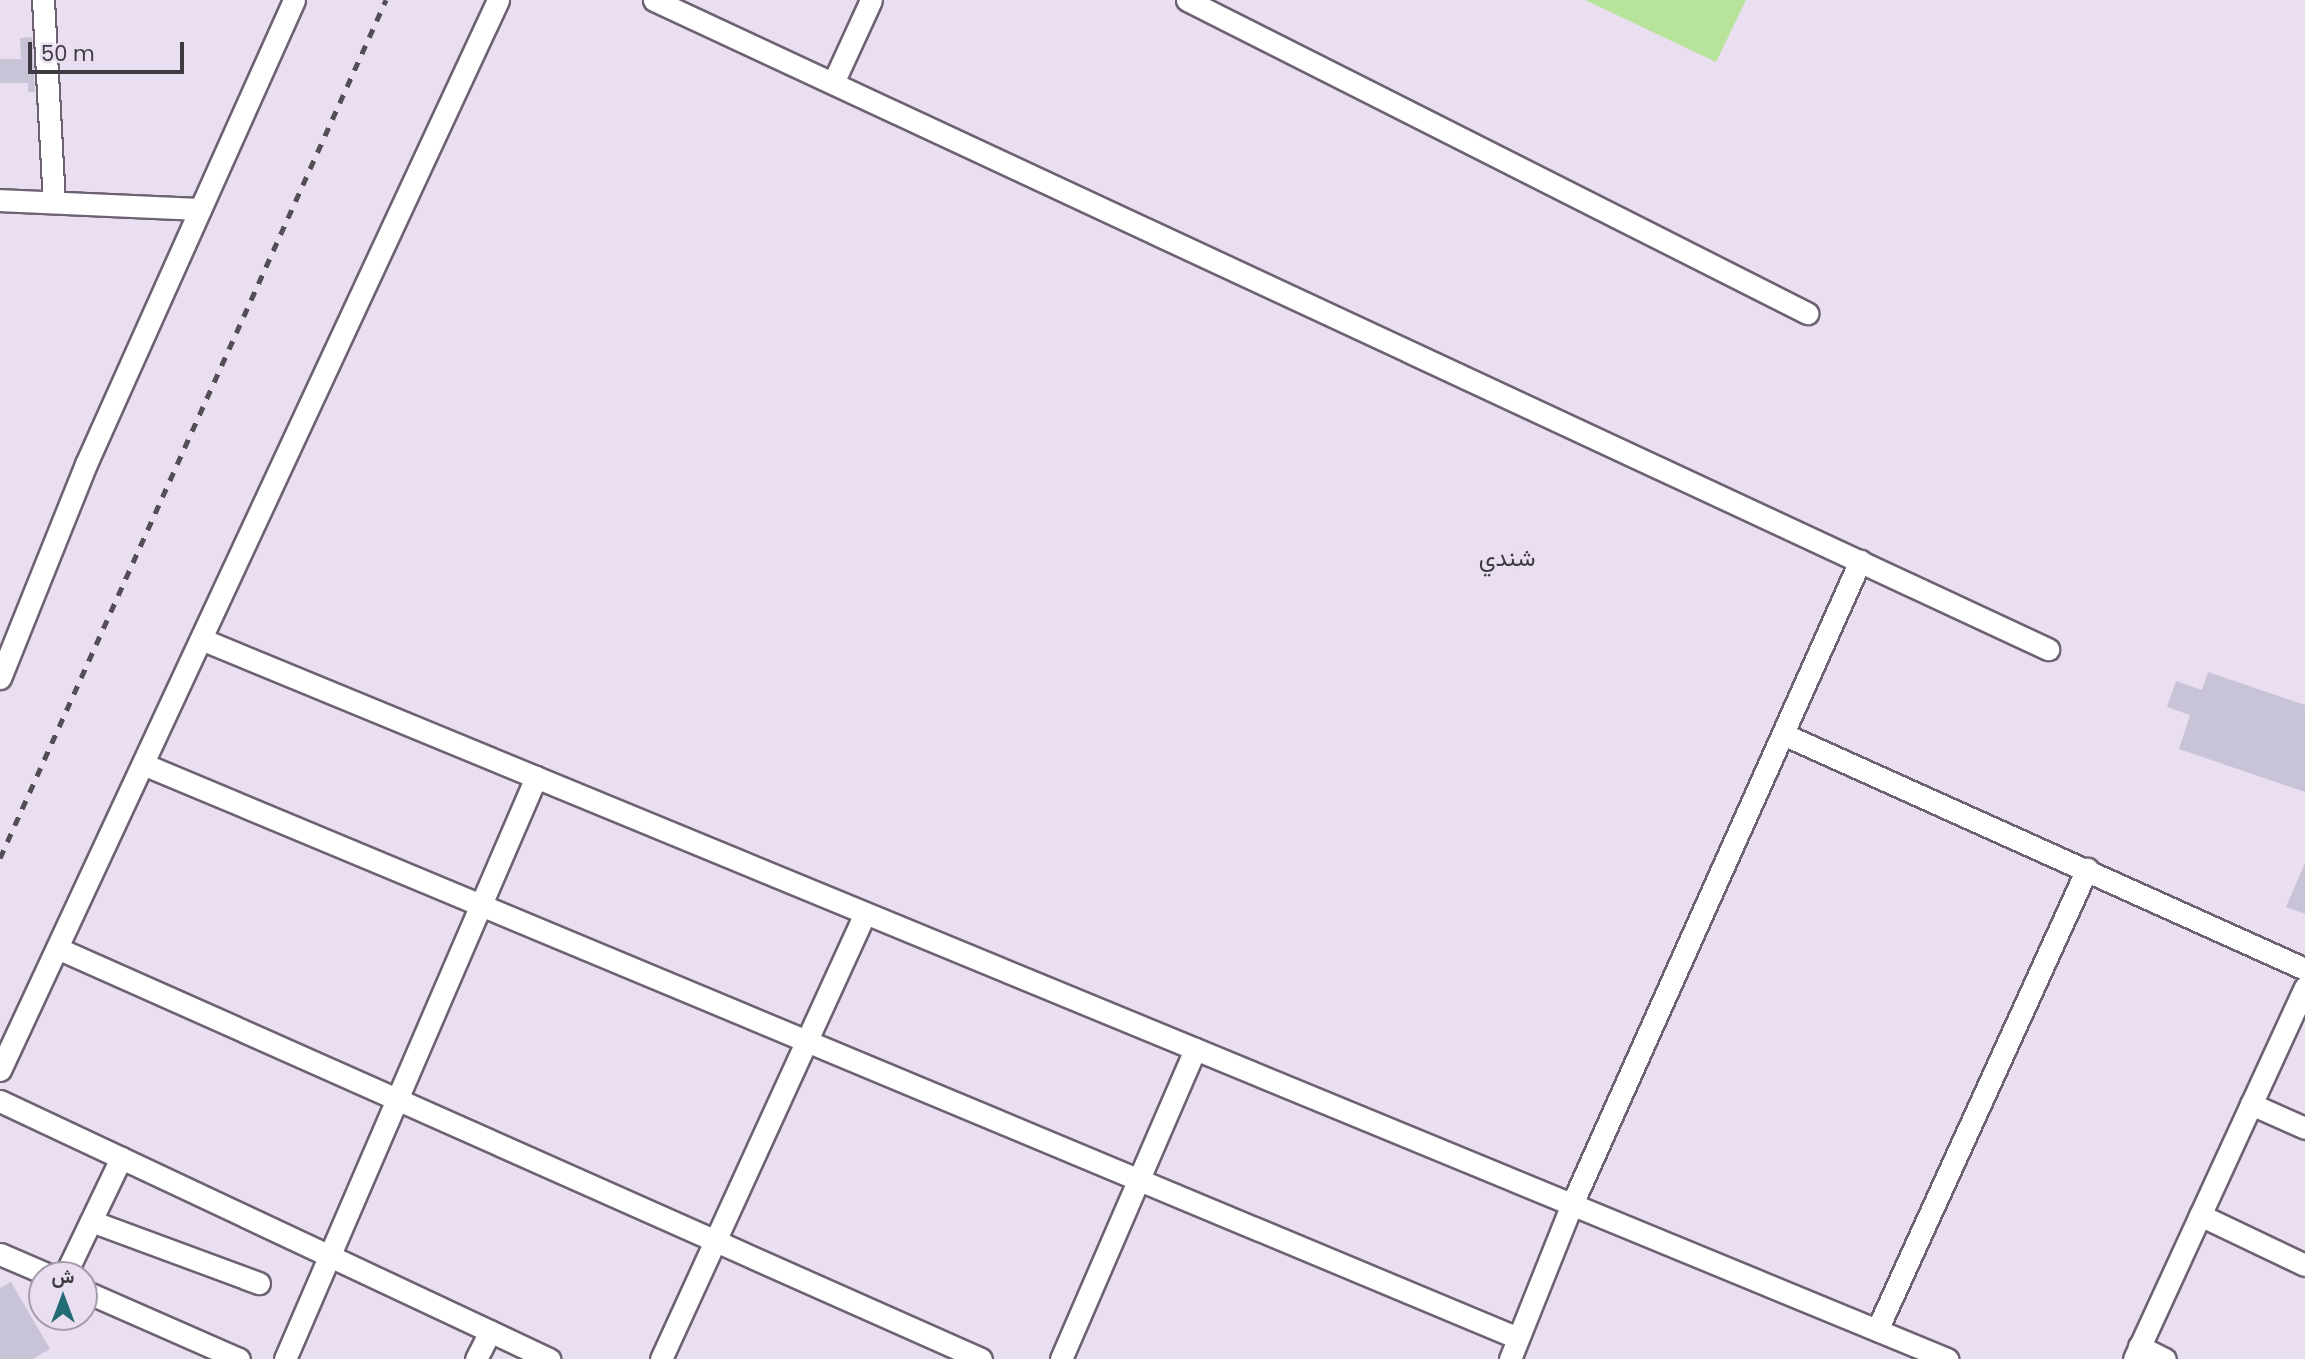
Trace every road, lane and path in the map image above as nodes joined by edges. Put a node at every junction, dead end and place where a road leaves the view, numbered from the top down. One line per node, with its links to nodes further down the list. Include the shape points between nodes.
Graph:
1 (43, 0): 9 (street)
2 (294, 0): 10 (street)
3 (498, 0): 13 (street)
4 (654, 0): 7 (street)
5 (871, 0): 7 (street)
6 (1187, 0): 11 (street)
7 (833, 83): 12 (street)
8 (0, 200): 9 (street)
9 (54, 202): 10 (street)
10 (200, 209): 15 (street)
11 (1807, 313)
12 (1860, 561): 14 (street); 16 (street)
13 (201, 639): 17 (street); 18 (street)
14 (2048, 649)
15 (2, 665)
16 (1783, 734): 19 (street); 34 (street)
17 (143, 764): 20 (street); 22 (street)
18 (537, 777): 20 (street); 21 (street)
19 (2087, 869): 23 (street); 45 (street)
20 (481, 905): 25 (street); 28 (street)
21 (864, 913): 25 (street); 26 (street)
22 (57, 948): 27 (street); 28 (street)
23 (2305, 969)
24 (2305, 988): 30 (street)
25 (806, 1041): 33 (street); 37 (street)
26 (1195, 1049): 33 (street); 34 (street)
27 (0, 1070)
28 (397, 1099): 37 (street); 39 (street)
29 (0, 1101): 32 (street)
30 (2251, 1104): 31 (street); 35 (street)
31 (2305, 1128)
32 (121, 1158): 36 (street); 39 (street)
33 (1139, 1179): 47 (street); 55 (street)
34 (1572, 1204): 45 (street); 47 (street)
35 (2200, 1215): 41 (street); 48 (street)
36 (91, 1221): 40 (street); 43 (street)
37 (716, 1241): 53 (street); 54 (street)
38 (0, 1254): 42 (street)
39 (330, 1256): 46 (street); 50 (street)
40 (72, 1261)
41 (2305, 1265)
42 (28, 1266)
43 (259, 1283)
44 (98, 1297): 49 (street)
45 (1877, 1330): 57 (street)
46 (490, 1331): 51 (street); 52 (street)
47 (1518, 1338): 56 (street)
48 (2136, 1353): 58 (street)
49 (239, 1359)
50 (285, 1359)
51 (476, 1359)
52 (549, 1359)
53 (662, 1359)
54 (981, 1359)
55 (1061, 1359)
56 (1510, 1359)
57 (1947, 1359)
58 (2165, 1359)

